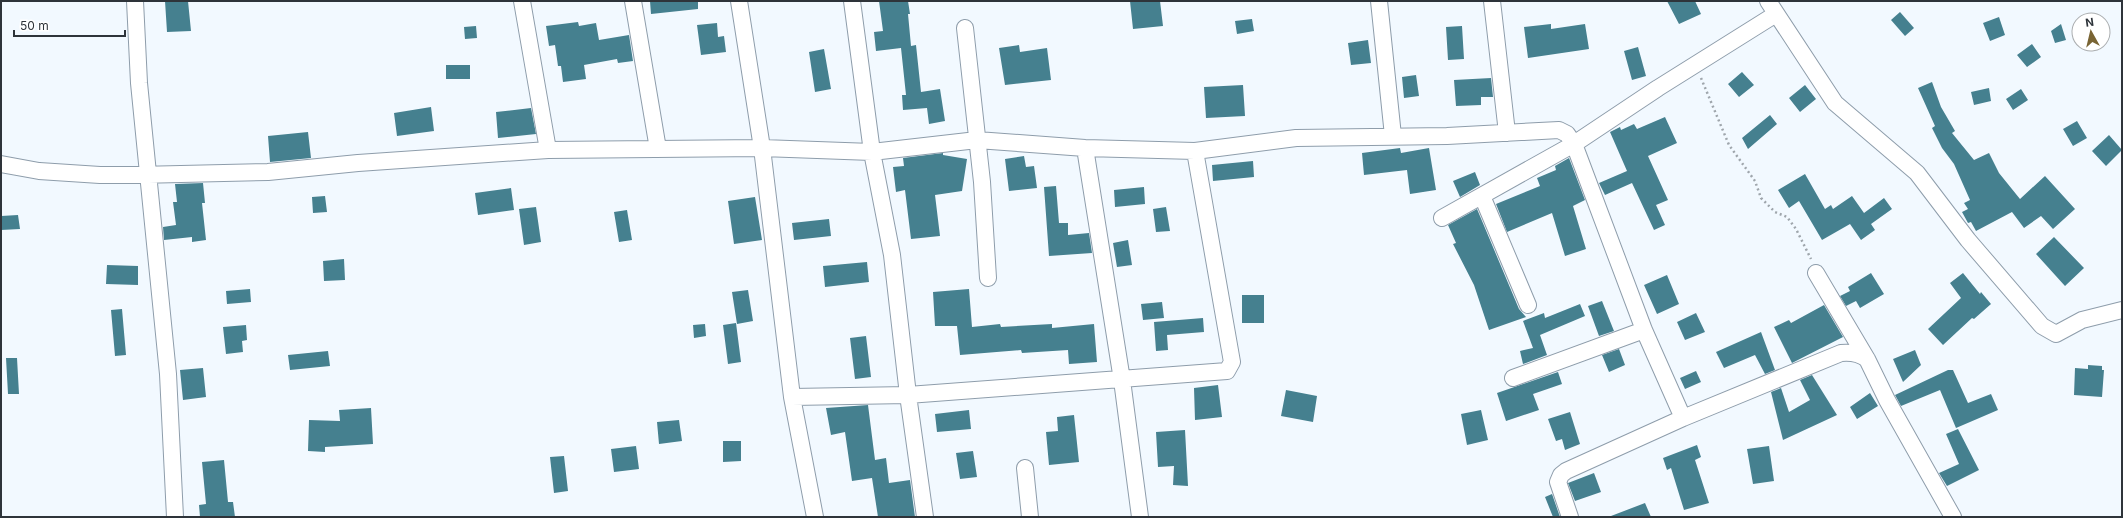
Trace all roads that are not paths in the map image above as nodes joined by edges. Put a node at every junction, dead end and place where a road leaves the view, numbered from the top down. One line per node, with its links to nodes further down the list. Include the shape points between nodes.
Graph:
1 (135, 1): 21 (street, via 139,83)
2 (522, 1): 17 (street)
3 (633, 1): 16 (street)
4 (739, 1): 14 (street)
5 (852, 1): 19 (street)
6 (1379, 1): 11 (street)
7 (1492, 1): 10 (street)
8 (1772, 8): 13 (street, via 1696,64); 27 (street, via 1835,103 1917,173 1968,240 2042,326 2056,334 2082,320)
9 (966, 28): 12 (street)
10 (1507, 133): 11 (street); 13 (street, via 1559,130 1567,134)
11 (1393, 136): 18 (street, via 1296,138)
12 (977, 140): 15 (street); 19 (street); 25 (street)
13 (1574, 144): 22 (street); 28 (street)
14 (762, 148): 16 (street); 19 (street); 33 (street)
15 (1085, 148): 18 (street); 31 (street)
16 (658, 149): 17 (street)
17 (548, 150): 21 (street, via 358,162 268,172)
18 (1195, 150): 31 (street, via 1232,366 1227,371)
19 (872, 152): 32 (street, via 892,255)
20 (1, 164): 21 (street, via 39,171 92,175)
21 (148, 174): 36 (street, via 168,374)
22 (1482, 196): 23 (street); 26 (street)
23 (1442, 218)
24 (1816, 273): 29 (street)
25 (988, 278)
26 (1528, 305)
27 (2122, 310)
28 (1644, 330): 30 (street); 34 (street)
29 (1867, 359): 34 (street, via 1852,352 1840,353); 42 (street, via 1887,400)
30 (1513, 378)
31 (1122, 380): 32 (street); 40 (street)
32 (908, 395): 33 (street); 38 (street)
33 (792, 397): 37 (street)
34 (1683, 418): 41 (street, via 1561,475 1558,482)
35 (1025, 468): 39 (street)
36 (175, 517)
37 (815, 517)
38 (925, 517)
39 (1030, 517)
40 (1140, 517)
41 (1570, 517)
42 (1953, 517)

